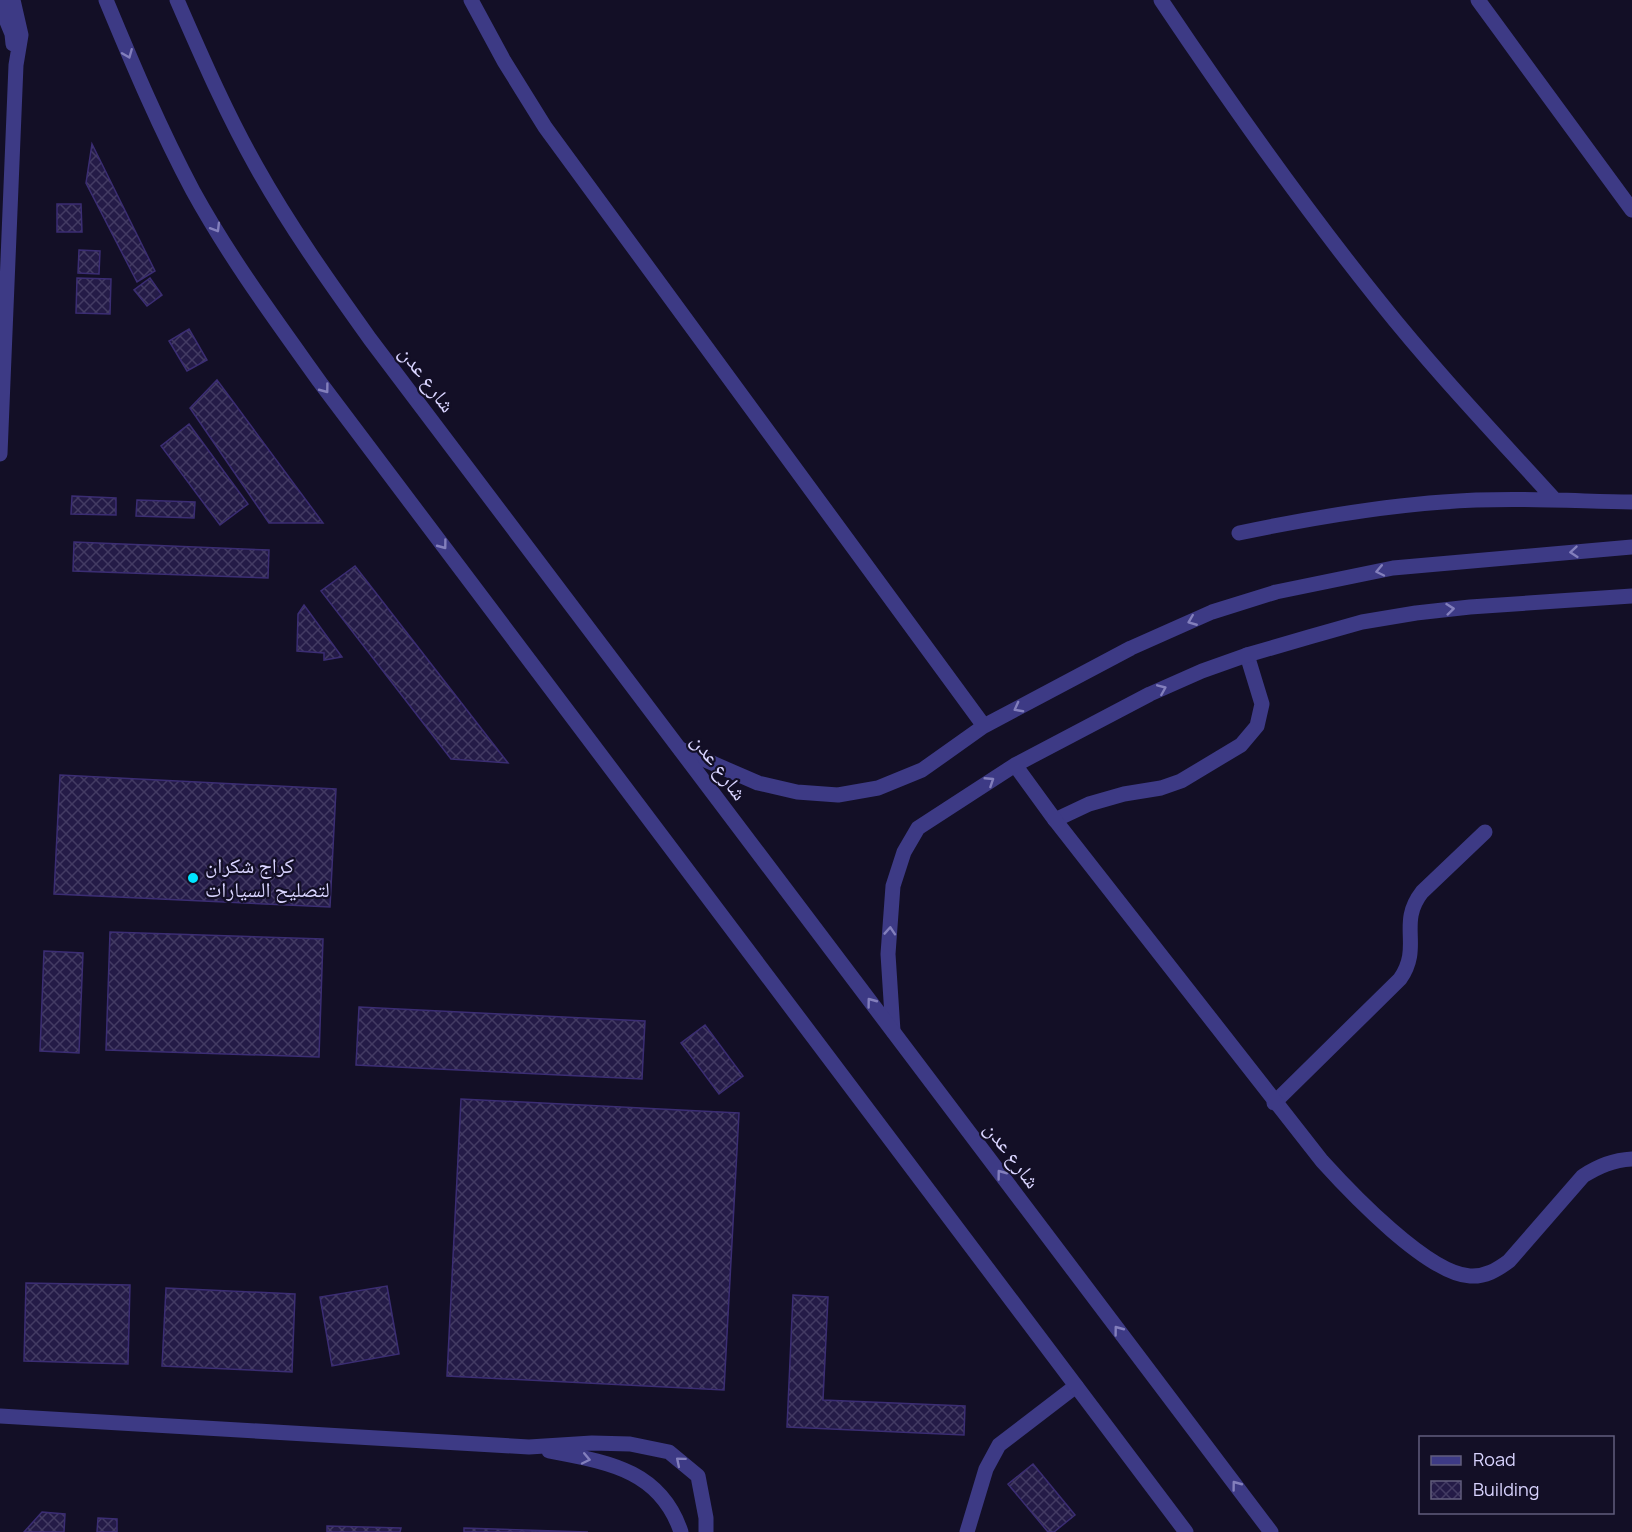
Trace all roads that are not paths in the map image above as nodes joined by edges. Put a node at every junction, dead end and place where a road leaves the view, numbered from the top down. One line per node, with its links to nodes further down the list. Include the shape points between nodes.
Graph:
1 (13, 0): 8 (street, via 21,35)
2 (106, 0): 26 (street, one-way to 26, via 142,88 194,192 254,291)
3 (177, 0): 19 (street, شارع عدن, via 209,75 256,166 310,255)
4 (471, 0): 18 (street, via 545,127)
5 (1161, 0): 12 (street, via 1222,92 1326,234 1438,371)
6 (1478, 0): 9 (street)
7 (0, 5): 8 (street, via 12,34)
8 (16, 65): 10 (street)
9 (1632, 210)
10 (0, 448): 11 (street)
11 (0, 454)
12 (1555, 500): 13 (street); 14 (street, via 1445,502 1366,510)
13 (1632, 502)
14 (1239, 533)
15 (1632, 547): 18 (street, one-way to 18, via 1393,568 1276,592 1212,612 1140,644)
16 (1632, 596): 17 (street, one-way to 16, via 1362,622 1416,613)
17 (1248, 655): 20 (street, one-way to 17, via 1150,694); 21 (street, via 1262,704 1257,726 1241,745 1180,781 1089,804)
18 (984, 726): 19 (street, via 922,770 878,788 838,795 797,792 758,783)
19 (680, 749): 23 (street, شارع عدن, one-way to 19)
20 (1015, 765): 21 (street); 23 (street, one-way to 20, via 888,954 893,886 904,852 918,828)
21 (1055, 820): 24 (street)
22 (1485, 832): 24 (street, via 1415,900 1410,917 1411,958 1400,980)
23 (893, 1031): 33 (street, شارع عدن, one-way to 23)
24 (1274, 1102): 25 (street, via 1322,1161 1371,1212 1402,1239 1456,1274 1485,1275 1498,1269 1583,1176 1613,1161)
25 (1632, 1159)
26 (1076, 1386): 31 (street, via 999,1444 986,1469); 32 (street)
27 (0, 1416): 28 (street)
28 (529, 1447): 29 (street, one-way to 29, via 628,1470 658,1492); 30 (street, one-way to 28, via 698,1476 669,1452 630,1444)
29 (681, 1532)
30 (706, 1532)
31 (967, 1532)
32 (1186, 1532)
33 (1271, 1532)

